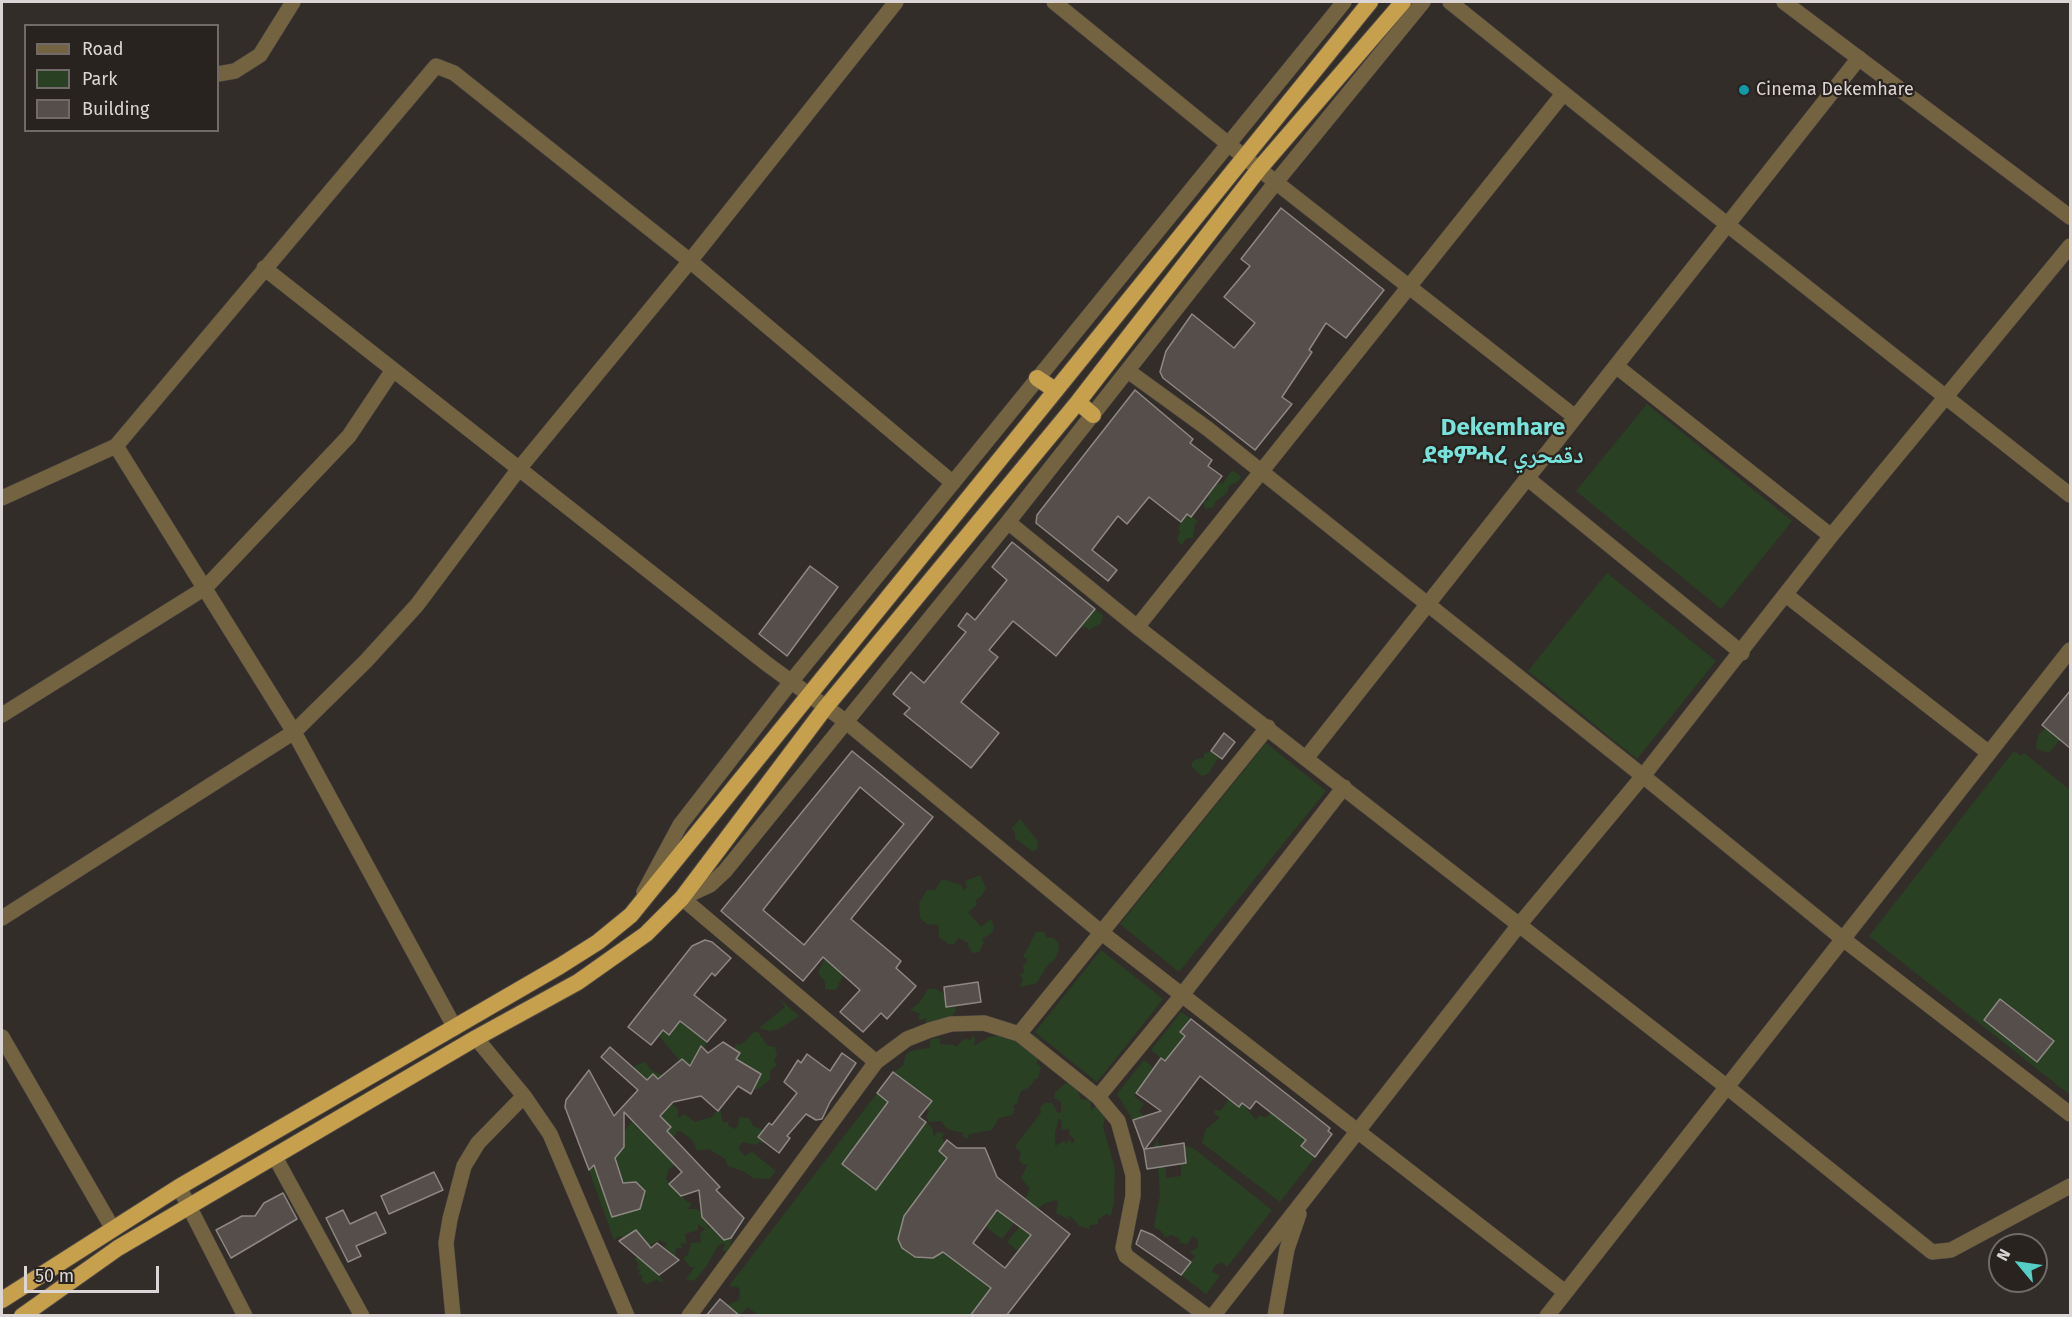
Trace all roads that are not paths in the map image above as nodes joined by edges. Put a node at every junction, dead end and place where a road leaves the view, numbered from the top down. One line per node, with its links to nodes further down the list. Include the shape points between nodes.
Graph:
1 (293, 2): 11 (street, via 260,55 236,71)
2 (896, 2): 20 (street)
3 (1054, 2): 13 (street)
4 (1344, 2): 13 (street)
5 (1370, 2): 14 (highway)
6 (1403, 2): 15 (highway)
7 (1423, 2): 16 (street)
8 (1450, 2): 12 (street)
9 (1784, 2): 10 (street)
10 (1859, 58): 17 (street); 18 (street)
11 (219, 74)
12 (1563, 94): 18 (street); 22 (street)
13 (1228, 143): 14 (street); 26 (street)
14 (1244, 156): 15 (street); 27 (highway)
15 (1259, 169): 16 (street); 29 (highway)
16 (1276, 182): 22 (street); 25 (street)
17 (2070, 217)
18 (1729, 226): 23 (street); 28 (street)
19 (2070, 246): 28 (street)
20 (690, 261): 21 (street, via 454,73 436,66); 33 (street); 36 (street)
21 (264, 268): 24 (street); 32 (street)
22 (1410, 286): 31 (street); 34 (street)
23 (1616, 366): 31 (street); 40 (street)
24 (393, 370): 33 (street); 41 (street, via 349,436)
25 (1128, 371): 30 (street); 34 (street)
26 (1037, 378): 27 (highway); 36 (street)
27 (1055, 390): 48 (highway)
28 (1947, 396): 37 (street); 40 (street)
29 (1078, 402): 30 (highway); 49 (highway)
30 (1093, 415): 39 (street)
31 (1575, 417): 35 (street)
32 (116, 446): 38 (street); 41 (street)
33 (518, 470): 47 (street); 53 (street, via 417,605 366,662)
34 (1261, 472): 43 (street); 44 (street)
35 (1527, 478): 43 (street); 46 (street)
36 (953, 483): 47 (street)
37 (2070, 495)
38 (2, 498)
39 (1008, 522): 44 (street); 51 (street)
40 (1832, 536): 42 (street)
41 (205, 588): 50 (street); 53 (street)
42 (1786, 596): 46 (street); 54 (street)
43 (1426, 605): 55 (street); 56 (street)
44 (1137, 627): 52 (street)
45 (2070, 650): 54 (street)
46 (1742, 653): 56 (street)
47 (790, 683): 48 (street); 59 (street, via 680,825)
48 (808, 696): 49 (street); 59 (highway)
49 (825, 708): 51 (street); 58 (highway)
50 (2, 715)
51 (845, 721): 58 (street, via 725,870 710,885); 62 (street)
52 (1268, 727): 55 (street); 62 (street)
53 (294, 732): 60 (street); 65 (street)
54 (1989, 753): 63 (street)
55 (1307, 757): 57 (street)
56 (1643, 776): 61 (street); 63 (street)
57 (1344, 787): 61 (street); 64 (street)
58 (682, 898): 68 (highway, via 616,957); 70 (street)
59 (631, 915): 65 (highway, via 598,942)
60 (2, 918)
61 (1519, 925): 71 (street); 75 (street)
62 (1102, 933): 64 (street); 66 (street)
63 (1843, 939): 71 (street); 74 (street)
64 (1182, 995): 73 (street); 75 (street)
65 (455, 1028): 78 (highway)
66 (1019, 1034): 70 (street, via 984,1023 951,1024 907,1039); 73 (street)
67 (2, 1037): 69 (street)
68 (477, 1038): 72 (street); 76 (highway)
69 (7, 1060): 81 (street)
70 (876, 1062): 89 (street)
71 (1727, 1087): 77 (street, via 1932,1252 1951,1250); 82 (street)
72 (524, 1095): 87 (street, via 478,1143 464,1166 446,1243); 88 (street, via 550,1134)
73 (1098, 1097): 90 (street, via 1118,1121 1133,1175 1123,1248 1126,1256)
74 (2070, 1114)
75 (1358, 1131): 79 (street); 82 (street)
76 (274, 1157): 80 (highway); 86 (street)
77 (2070, 1186)
78 (179, 1187): 80 (street); 81 (highway)
79 (1306, 1197): 91 (street); 92 (street, via 1287,1249)
80 (191, 1206): 84 (highway, via 118,1248); 85 (street)
81 (113, 1229): 83 (highway)
82 (1565, 1292): 93 (street)
83 (2, 1300)
84 (22, 1316)
85 (245, 1316)
86 (362, 1316)
87 (453, 1316)
88 (627, 1316)
89 (689, 1316)
90 (1207, 1316)
91 (1213, 1316)
92 (1275, 1316)
93 (1547, 1316)

